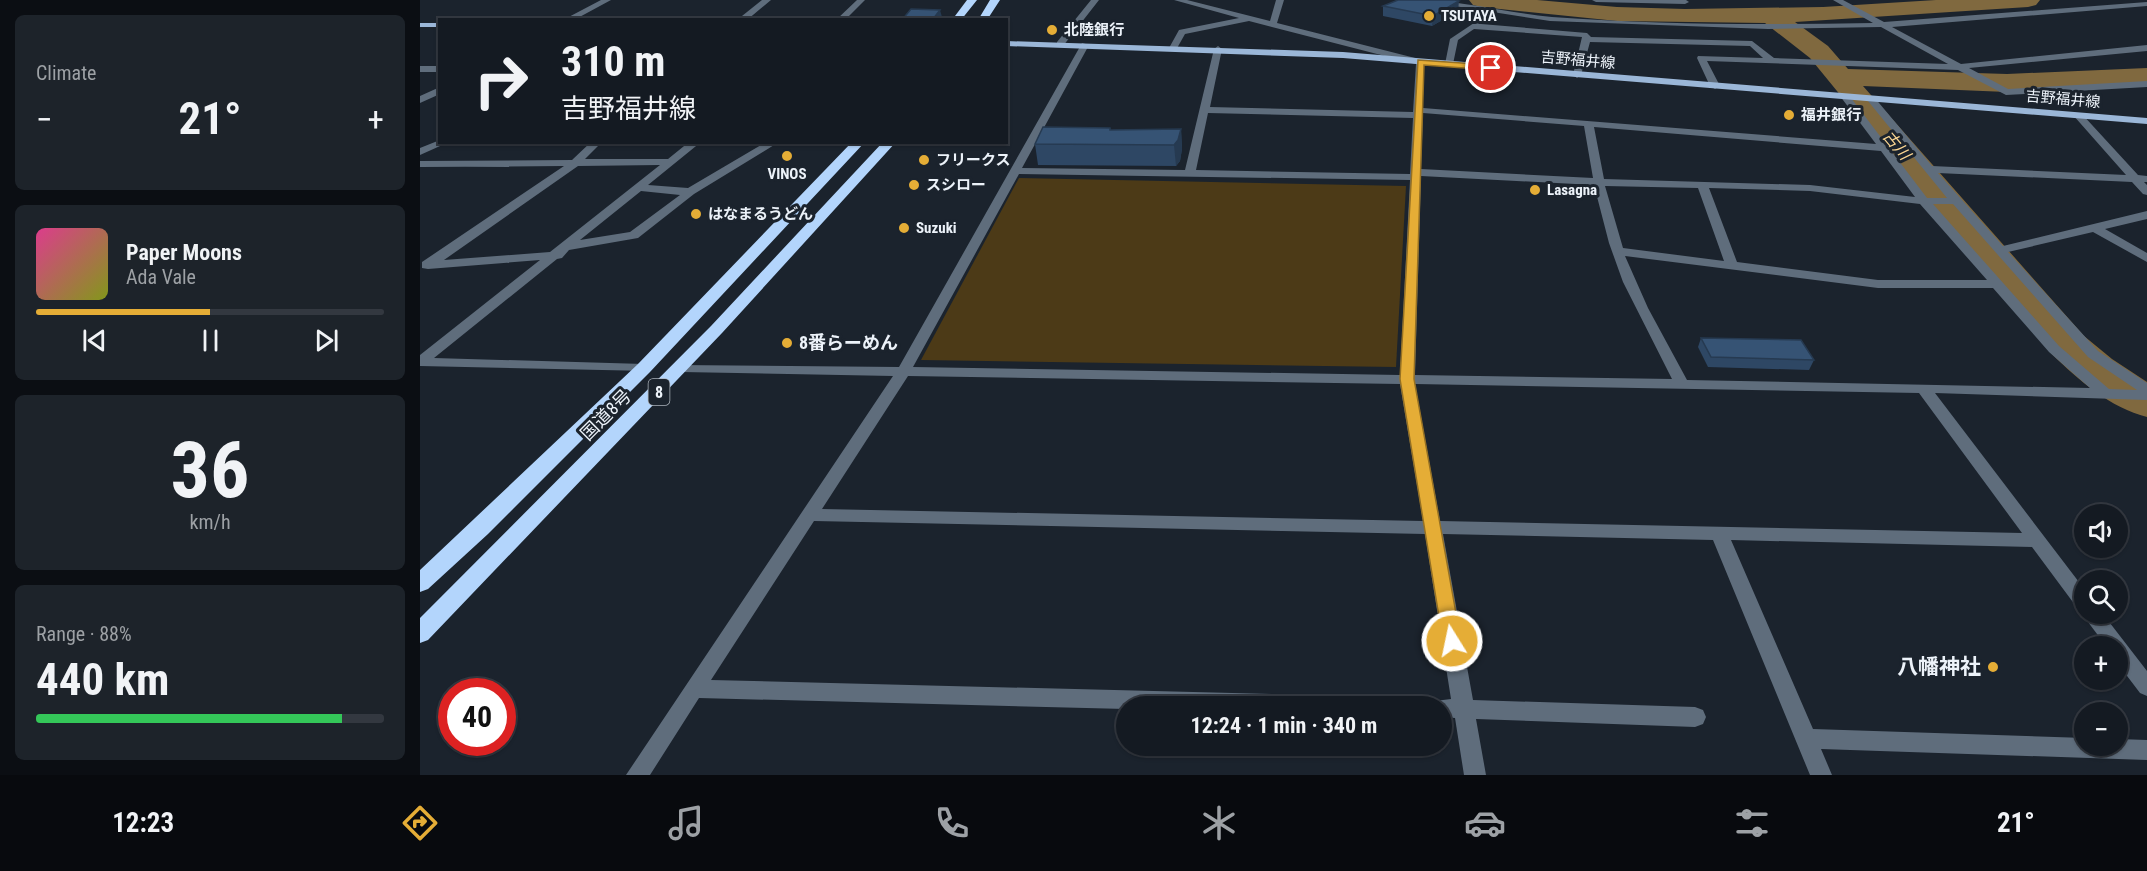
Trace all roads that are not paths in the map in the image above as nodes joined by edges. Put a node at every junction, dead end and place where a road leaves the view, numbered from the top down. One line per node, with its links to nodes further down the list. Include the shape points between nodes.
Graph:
1 (607, 0): 15 (street)
2 (766, 0): 16 (street)
3 (861, 0): 17 (street)
4 (972, 0): 18 (highway)
5 (995, 0): 19 (highway)
6 (1095, 0): 28 (street)
7 (1178, 0): 20 (street)
8 (1280, 0): 21 (street)
9 (1420, 0): 14 (street)
10 (1596, 0): 12 (street)
11 (1839, 1): 24 (street)
12 (1685, 2)
13 (2147, 4): 24 (street)
14 (1494, 12): 24 (street, via 1568,21 1666,25); 25 (street)
15 (571, 18)
16 (744, 18)
17 (842, 18)
18 (958, 18)
19 (983, 18)
20 (1250, 18): 21 (street); 30 (street, via 1182,32)
21 (1274, 23): 36 (street)
22 (420, 25): 23 (main road)
23 (438, 25)
24 (1881, 25): 38 (street)
25 (1472, 26): 26 (street, via 1587,35); 37 (street, via 1454,39)
26 (1586, 39): 35 (street, via 1752,44); 41 (street)
27 (1008, 43): 28 (main road, 吉野福井線)
28 (1060, 45): 29 (main road, 吉野福井線)
29 (1085, 45): 30 (main road, 吉野福井線); 67 (street)
30 (1173, 48): 32 (main road, 吉野福井線)
31 (2147, 48): 33 (street)
32 (1218, 49): 36 (main road, 吉野福井線); 49 (street)
33 (2131, 49): 34 (street); 38 (street)
34 (2147, 56)
35 (1771, 60): 38 (street); 43 (street, via 1701,58)
36 (1418, 62): 37 (main road, 吉野福井線); 51 (street)
37 (1449, 64): 41 (main road, 吉野福井線)
38 (1958, 67): 44 (street)
39 (420, 69): 40 (street)
40 (438, 69)
41 (1577, 75): 43 (main road, 吉野福井線)
42 (2147, 84): 44 (street)
43 (1715, 86): 46 (main road, 吉野福井線)
44 (2001, 90): 50 (street)
45 (438, 91): 48 (street)
46 (1845, 96): 47 (main road, 吉野福井線); 61 (street)
47 (1871, 99): 50 (main road, 吉野福井線); 66 (street)
48 (420, 100)
49 (1204, 110): 51 (street); 68 (street)
50 (2008, 110): 52 (main road, 吉野福井線)
51 (1418, 112): 54 (street); 69 (street)
52 (2078, 116): 53 (main road, 吉野福井線); 70 (street)
53 (2147, 121)
54 (1588, 123): 61 (street); 71 (street)
55 (439, 144): 62 (street)
56 (595, 144): 64 (street)
57 (694, 144): 63 (street)
58 (771, 144): 74 (street)
59 (857, 144): 88 (highway, 国道8号 / 8)
60 (888, 144): 89 (highway, 国道8号 / 8)
61 (1884, 148): 76 (street)
62 (420, 152)
63 (672, 162): 64 (street); 73 (street)
64 (575, 163): 65 (street); 84 (street)
65 (420, 164)
66 (1930, 170): 70 (street); 77 (street)
67 (1016, 171): 68 (street); 90 (street)
68 (1190, 173): 69 (street)
69 (1416, 174): 71 (street); 91 (street)
70 (2141, 179): 75 (street)
71 (1598, 182): 72 (street); 82 (street)
72 (1703, 186): 76 (street, via 1810,188); 85 (street)
73 (639, 188): 74 (street); 81 (street)
74 (690, 192): 81 (street, via 634,235)
75 (2147, 192)
76 (1924, 201): 77 (street); 86 (street)
77 (1956, 201): 80 (street)
78 (2147, 215): 79 (street)
79 (2095, 228): 80 (street); 83 (street)
80 (2000, 250): 94 (street, via 2093,354)
81 (562, 251): 84 (street); 87 (street)
82 (1618, 251): 85 (street); 92 (street, via 1630,283)
83 (2147, 258)
84 (424, 265)
85 (1732, 266): 86 (street, via 1878,284)
86 (1997, 284): 95 (street, via 2054,350)
87 (420, 362): 88 (street)
88 (644, 368): 101 (highway, 国道8号 / 8)
89 (682, 368): 90 (street); 104 (highway, 国道8号 / 8)
90 (904, 371): 91 (street); 97 (street)
91 (1407, 379): 92 (street); 98 (street)
92 (1682, 384): 93 (street)
93 (1923, 388): 95 (street); 100 (street)
94 (2147, 390)
95 (2103, 392): 96 (street)
96 (2147, 395)
97 (809, 515): 98 (street); 108 (street)
98 (1433, 529): 99 (street); 111 (street)
99 (1720, 535): 100 (street); 113 (street)
100 (2037, 540): 102 (street)
101 (420, 583)
102 (2074, 589)
103 (2100, 624): 105 (street)
104 (420, 633)
105 (2109, 636)
106 (2128, 662): 107 (street)
107 (2147, 687)
108 (694, 689): 109 (street); 115 (street)
109 (1116, 699)
110 (1452, 708): 111 (street)
111 (1463, 708): 112 (street); 116 (street)
112 (1695, 717)
113 (1806, 739): 114 (street); 117 (street)
114 (2147, 750)
115 (638, 775)
116 (1475, 775)
117 (1821, 775)

